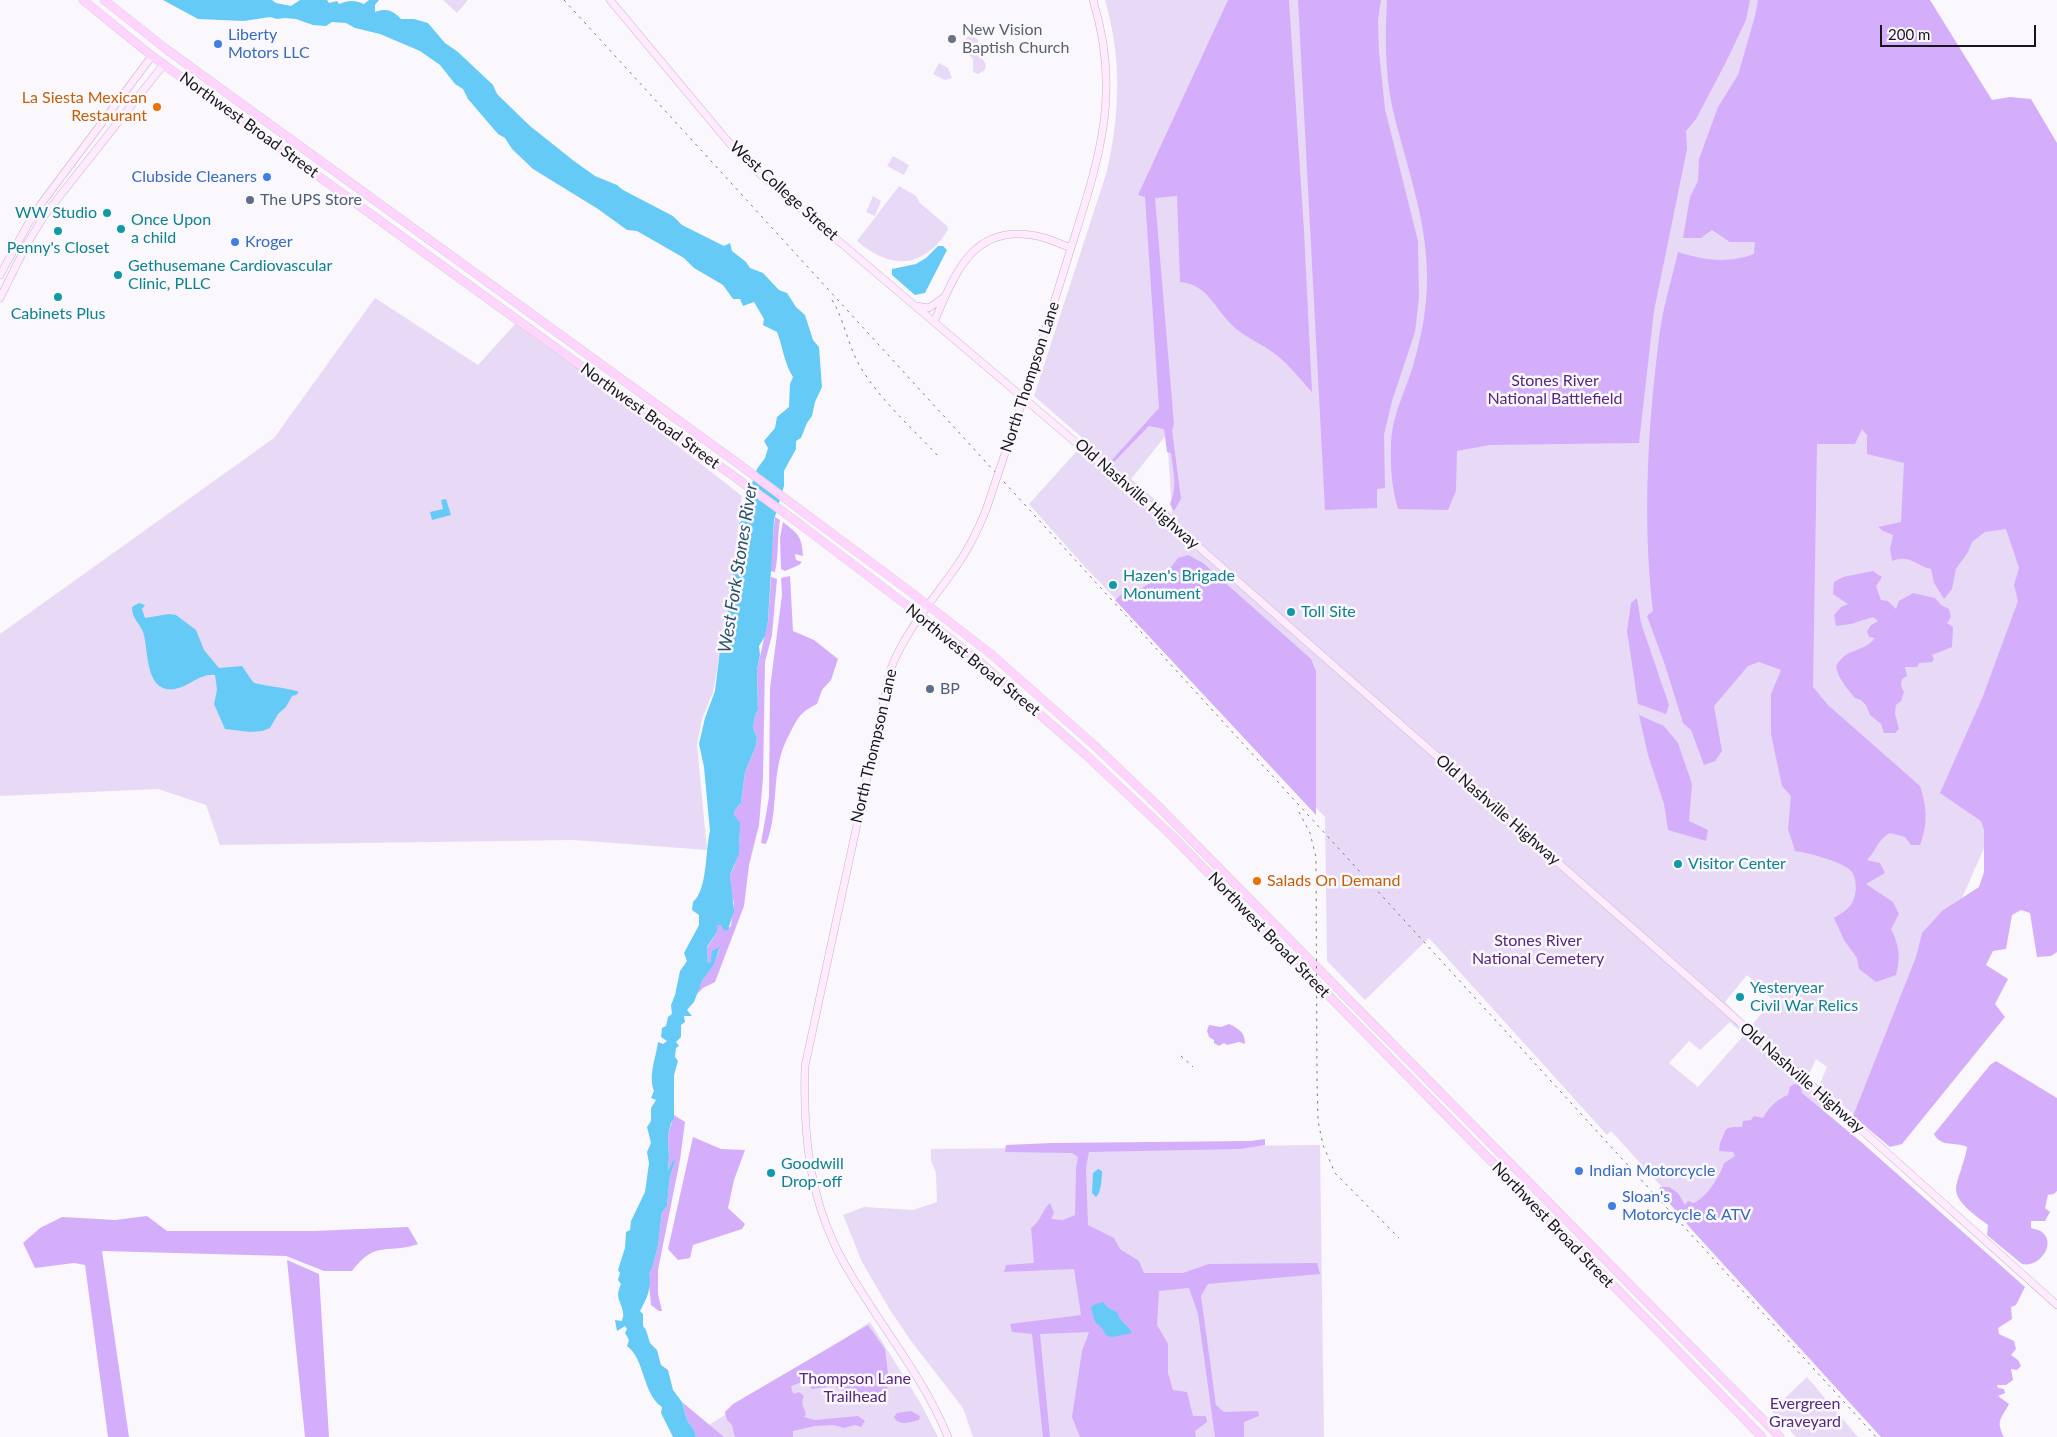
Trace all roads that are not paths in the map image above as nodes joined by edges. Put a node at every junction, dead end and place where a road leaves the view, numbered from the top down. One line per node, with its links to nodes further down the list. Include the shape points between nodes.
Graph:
1 (83, 0): 6 (main road, Northwest Broad Street)
2 (104, 0): 5 (main road, Northwest Broad Street)
3 (610, 0): 18 (main road, West College Street, via 746,161)
4 (1093, 0): 14 (main road, North Thompson Lane, via 1106,66 1104,126 1091,186)
5 (166, 49): 6 (main road); 7 (main road); 8 (main road, Northwest Broad Street)
6 (152, 56): 7 (main road, Northwest Broad Street); 15 (main road, via 41,204)
7 (164, 64): 9 (main road, Northwest Broad Street); 17 (main road, via 44,216)
8 (284, 134): 9 (main road); 10 (main road, Northwest Broad Street)
9 (276, 145): 11 (main road, Northwest Broad Street)
10 (325, 164): 11 (main road); 12 (main road, Northwest Broad Street)
11 (317, 175): 13 (main road, Northwest Broad Street)
12 (379, 204): 13 (main road); 19 (main road, Northwest Broad Street)
13 (372, 214): 20 (main road, Northwest Broad Street)
14 (1071, 248): 16 (main road, via 1032,235 994,238 961,264); 24 (main road, North Thompson Lane, bridge, via 986,510 961,560)
15 (0, 275)
16 (946, 294): 18 (main road, via 930,308); 21 (main road)
17 (0, 298)
18 (915, 306): 21 (main road, West College Street)
19 (526, 310): 20 (main road); 22 (main road, Northwest Broad Street)
20 (518, 321): 23 (main road, Northwest Broad Street)
21 (934, 322): 44 (main road, Old Nashville Highway, via 1200,548)
22 (585, 353): 23 (main road); 24 (main road, Northwest Broad Street)
23 (577, 363): 25 (main road, Northwest Broad Street)
24 (927, 605): 25 (main road, North Thompson Lane); 26 (main road, Northwest Broad Street, via 991,654)
25 (921, 616): 27 (main road, Northwest Broad Street); 49 (main road, North Thompson Lane, via 900,646 890,670 810,1035 805,1066 804,1110 813,1182 823,1217 842,1260 922,1386)
26 (1054, 710): 27 (main road); 28 (main road, Northwest Broad Street)
27 (1046, 719): 29 (main road, Northwest Broad Street)
28 (1094, 745): 29 (main road); 30 (main road, Northwest Broad Street)
29 (1085, 754): 31 (main road, Northwest Broad Street)
30 (1154, 802): 31 (main road); 32 (main road, Northwest Broad Street)
31 (1145, 811): 33 (main road, Northwest Broad Street)
32 (1204, 853): 33 (main road); 34 (main road, Northwest Broad Street)
33 (1196, 861): 35 (main road, Northwest Broad Street)
34 (1275, 924): 35 (main road); 36 (main road, Northwest Broad Street)
35 (1266, 932): 37 (main road, Northwest Broad Street)
36 (1332, 982): 37 (main road); 38 (main road, Northwest Broad Street)
37 (1324, 991): 39 (main road, Northwest Broad Street)
38 (1417, 1067): 39 (main road); 40 (main road, Northwest Broad Street)
39 (1407, 1076): 41 (main road, Northwest Broad Street)
40 (1503, 1156): 41 (main road); 42 (main road, Northwest Broad Street)
41 (1494, 1165): 43 (main road, Northwest Broad Street)
42 (1598, 1252): 43 (main road); 45 (main road, Northwest Broad Street)
43 (1589, 1262): 46 (main road, Northwest Broad Street)
44 (2057, 1305)
45 (1651, 1306): 46 (main road); 47 (main road, Northwest Broad Street)
46 (1641, 1316): 48 (main road, Northwest Broad Street)
47 (1754, 1410): 48 (main road); 51 (main road, Northwest Broad Street)
48 (1744, 1420): 50 (main road, Northwest Broad Street)
49 (948, 1437)
50 (1762, 1437)
51 (1780, 1437)

